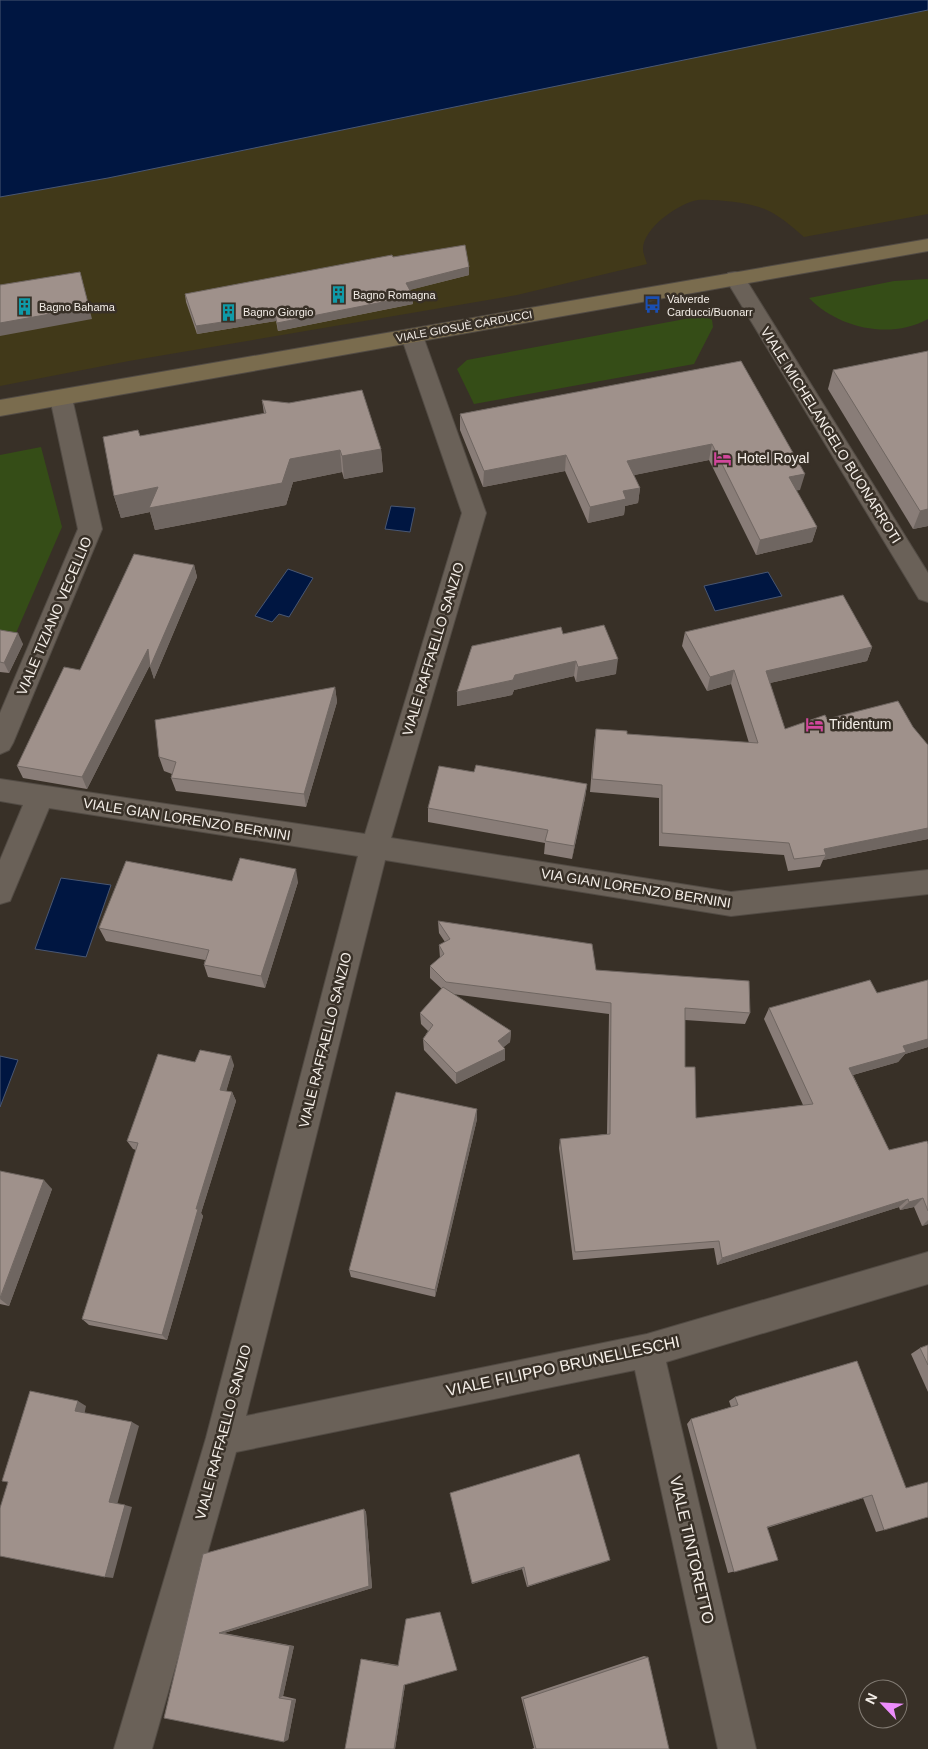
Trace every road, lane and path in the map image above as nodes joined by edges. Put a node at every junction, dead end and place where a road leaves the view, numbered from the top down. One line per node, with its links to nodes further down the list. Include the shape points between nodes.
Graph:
1 (928, 245): 2 (street, VIALE GIOSUÈ CARDUCCI)
2 (735, 278): 3 (street, VIALE GIOSUÈ CARDUCCI); 6 (street, VIALE MICHELANGELO BUONARROTI)
3 (412, 336): 4 (street, VIALE GIOSUÈ CARDUCCI); 10 (street, VIALE RAFFAELLO SANZIO, via 474,513)
4 (61, 398): 5 (street, VIALE GIOSUÈ CARDUCCI); 7 (street, VIALE TIZIANO VECELLIO, via 90,529)
5 (0, 408)
6 (928, 593)
7 (0, 743)
8 (0, 790): 9 (street, VIALE GIAN LORENZO BERNINI)
9 (40, 796): 10 (street, VIALE GIAN LORENZO BERNINI); 12 (street)
10 (374, 848): 11 (street, VIA GIAN LORENZO BERNINI, via 731,904); 15 (street, VIALE RAFFAELLO SANZIO)
11 (928, 882)
12 (0, 892)
13 (928, 1268): 14 (street, VIALE FILIPPO BRUNELLESCHI)
14 (647, 1351): 15 (street, VIALE FILIPPO BRUNELLESCHI); 17 (street, VIALE TINTORETTO)
15 (222, 1438): 16 (street, VIALE RAFFAELLO SANZIO)
16 (133, 1749)
17 (737, 1749)

